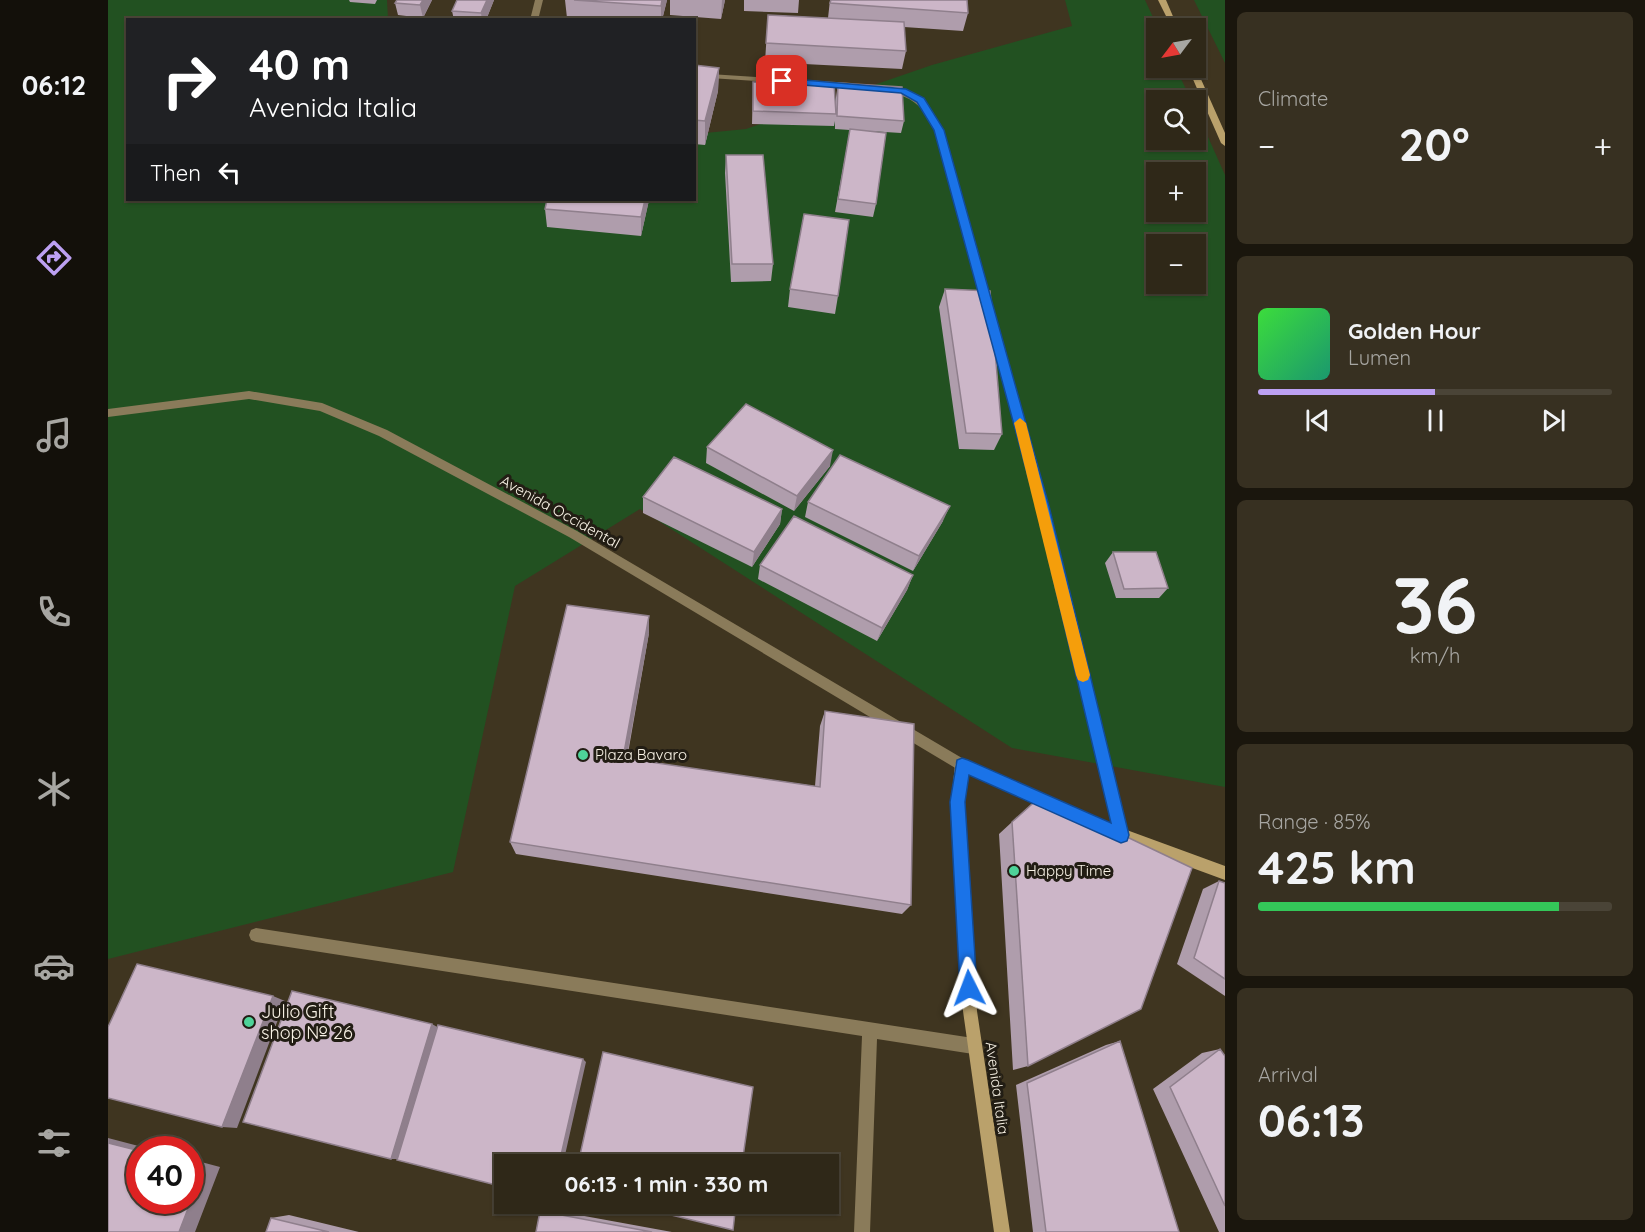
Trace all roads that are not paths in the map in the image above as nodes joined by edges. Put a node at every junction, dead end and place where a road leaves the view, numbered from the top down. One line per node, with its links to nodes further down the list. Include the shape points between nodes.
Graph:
1 (538, 0): 3 (street)
2 (1162, 0): 4 (street)
3 (534, 18)
4 (1170, 18)
5 (696, 75): 7 (street)
6 (1196, 78): 9 (street)
7 (858, 86)
8 (880, 88): 14 (street, via 903,91 921,100 939,130 1043,506)
9 (1225, 143)
10 (108, 413): 11 (street, Avenida Occidental, via 249,395 322,407 383,433 573,534)
11 (962, 765): 12 (street); 18 (street, Avenida Italia, via 958,802)
12 (1068, 812)
13 (1100, 826): 14 (street)
14 (1121, 835): 15 (street)
15 (1225, 873)
16 (256, 935): 17 (street)
17 (870, 1030): 18 (street); 19 (street)
18 (974, 1046): 20 (street, Avenida Italia)
19 (862, 1232)
20 (1002, 1232)

